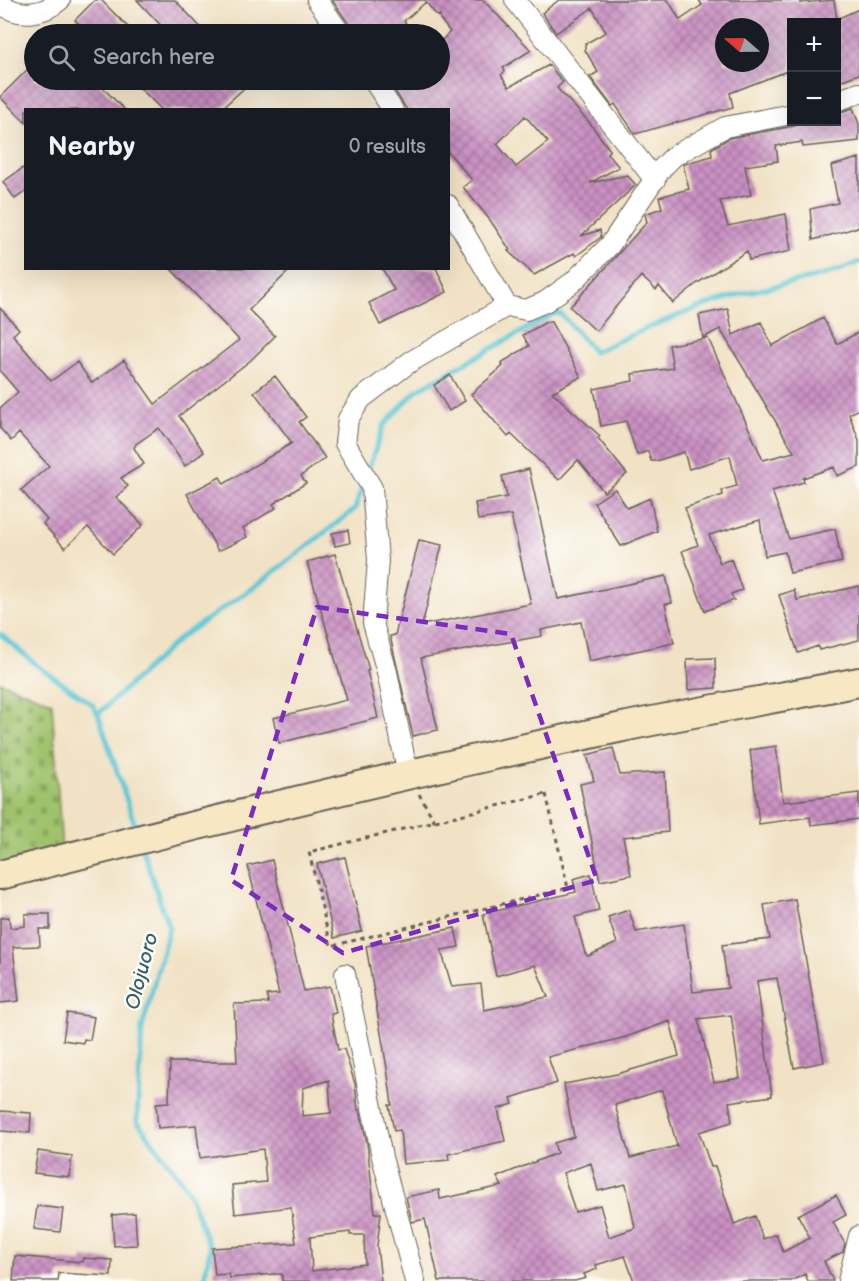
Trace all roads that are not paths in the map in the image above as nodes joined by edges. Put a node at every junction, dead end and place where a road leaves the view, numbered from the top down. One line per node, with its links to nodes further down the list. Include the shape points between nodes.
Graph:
1 (60, 0): 4 (street, via 49,9 26,13 11,12)
2 (317, 0): 5 (street)
3 (515, 0): 11 (street)
4 (0, 3)
5 (335, 24)
6 (380, 90): 9 (street)
7 (859, 93): 8 (street)
8 (841, 100)
9 (392, 108)
10 (787, 115): 11 (street, via 725,127 674,156)
11 (655, 180): 13 (street, via 610,245 573,282 526,310)
12 (450, 208): 13 (street)
13 (507, 306): 15 (street, via 410,362 361,399 348,419 345,443 372,488 378,560 373,623)
14 (859, 682): 15 (street, via 620,728)
15 (408, 775): 16 (street)
16 (0, 875)
17 (345, 974): 19 (street, via 382,1157)
18 (859, 1236): 20 (street)
19 (415, 1281)
20 (848, 1281)

